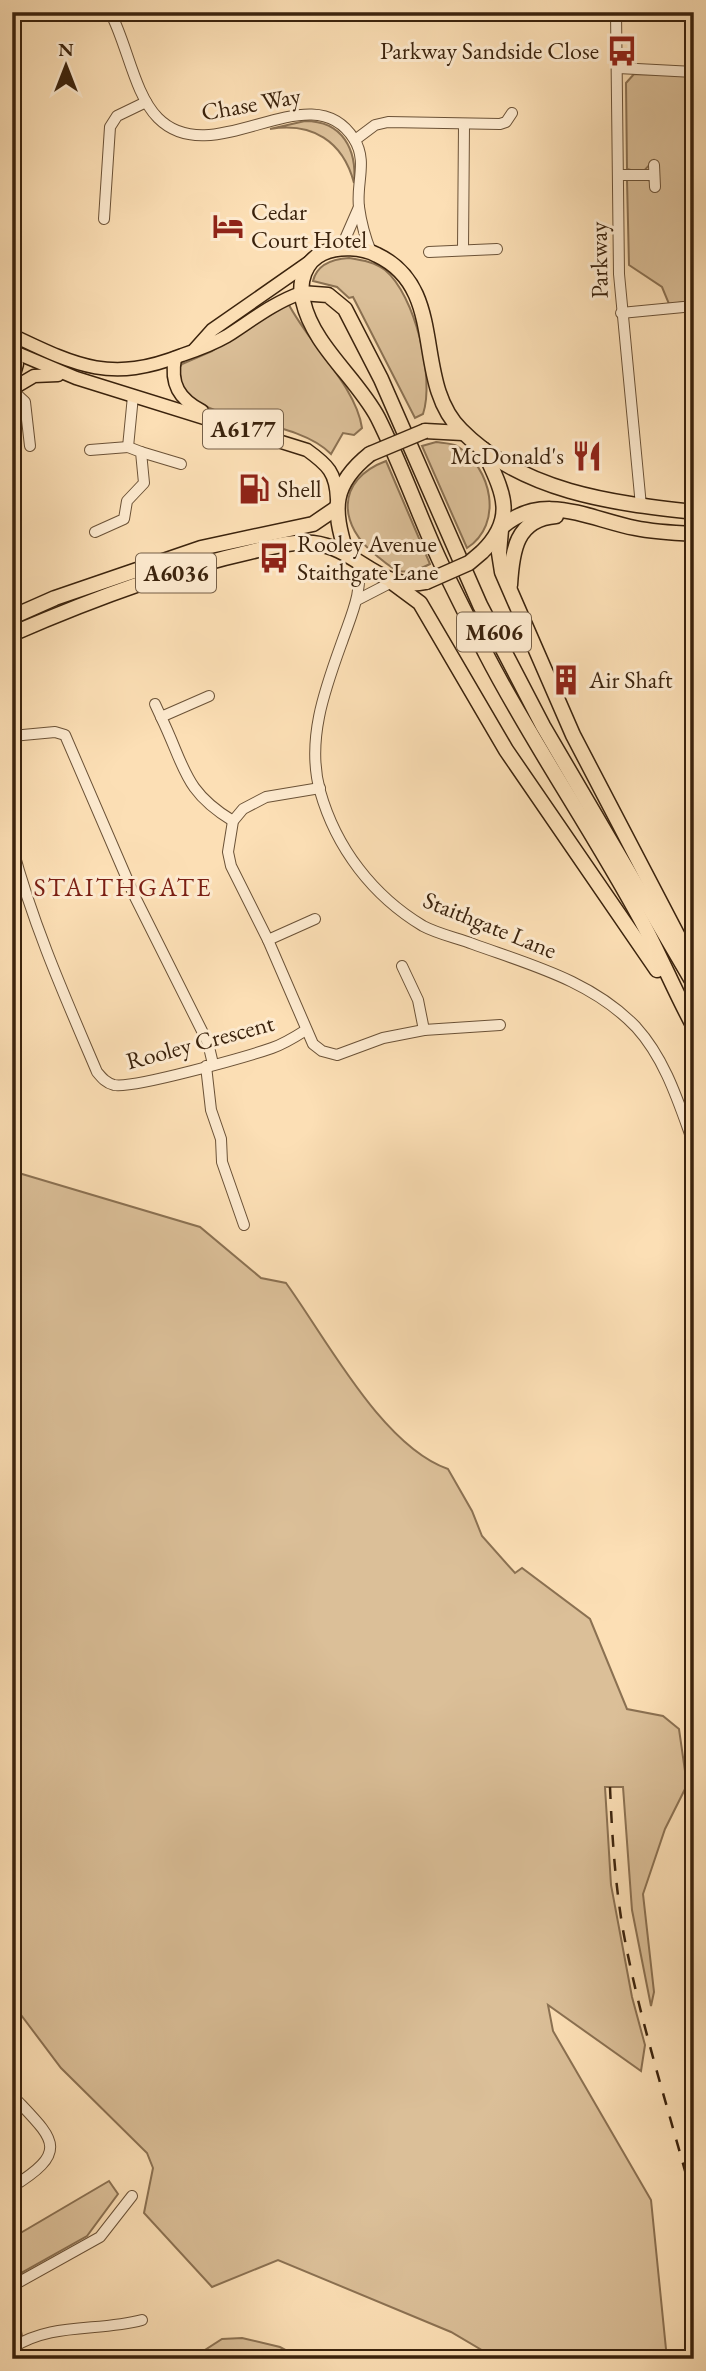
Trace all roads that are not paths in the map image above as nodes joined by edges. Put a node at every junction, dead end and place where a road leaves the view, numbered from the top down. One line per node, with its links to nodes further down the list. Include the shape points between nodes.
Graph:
1 (110, 12): 5 (street, Chase Way)
2 (616, 12): 3 (street, Parkway)
3 (618, 68): 4 (street); 9 (street, Parkway)
4 (694, 72)
5 (146, 102): 8 (street, Chase Way, via 159,120 187,135 210,137 309,116 335,121); 12 (street, via 117,116 110,127)
6 (512, 113): 7 (street, via 500,124)
7 (464, 125): 8 (street, via 388,122 375,125); 13 (street)
8 (355, 140): 11 (street, via 362,164)
9 (619, 175): 10 (street, via 654,170); 21 (street, Parkway)
10 (654, 187)
11 (359, 207): 15 (street, via 345,239); 16 (street)
12 (104, 219)
13 (463, 248): 14 (street); 17 (street)
14 (497, 249)
15 (334, 250): 16 (highway); 18 (highway)
16 (371, 252): 31 (highway, via 396,265 418,294 439,398)
17 (429, 252)
18 (312, 260): 19 (highway, via 303,275); 23 (main road, via 212,330)
19 (301, 293): 23 (main road, via 277,302 224,338); 62 (highway, M606, via 328,295 345,309 381,379 480,605 543,726); 63 (highway, M606, via 313,324 376,414 489,659 641,920)
20 (694, 306): 21 (street)
21 (621, 313): 39 (street, Parkway)
22 (12, 335): 25 (main road, via 97,369 128,371)
23 (192, 351): 25 (main road)
24 (12, 352): 26 (main road, A6177); 27 (main road, via 17,364)
25 (175, 358): 30 (main road, via 173,377 182,398)
26 (76, 378): 28 (main road, via 48,373); 29 (main road, A6177)
27 (12, 382)
28 (12, 389): 32 (street, via 25,402)
29 (133, 396): 30 (main road, A6177); 33 (street)
30 (224, 422): 38 (main road, A6177, via 307,450 329,466 336,481)
31 (463, 433): 34 (highway); 38 (highway, bridge, via 425,431 370,454 359,463)
32 (30, 446)
33 (128, 447): 35 (street); 36 (street)
34 (482, 448): 39 (highway, via 558,489); 42 (highway, via 503,498)
35 (90, 450)
36 (141, 452): 37 (street); 43 (street, via 144,482 127,500 124,519)
37 (180, 464)
38 (336, 504): 45 (highway, A6177); 49 (highway, A6036, via 313,524 201,548)
39 (641, 506): 40 (highway)
40 (694, 512)
41 (598, 519): 42 (highway, via 547,508 523,513); 44 (highway); 47 (highway, M606, via 549,516 528,525 512,551)
42 (501, 529): 46 (highway, bridge, via 469,563 426,582); 47 (highway, M606, via 500,563)
43 (95, 533)
44 (694, 534)
45 (352, 556): 46 (highway); 48 (street, Staithgate Lane); 50 (highway, A6036, via 305,542 229,557)
46 (392, 582): 48 (street); 63 (highway, M606, via 420,603 506,750)
47 (509, 586): 61 (highway, M606, via 573,735)
48 (359, 599): 55 (street, Staithgate Lane, via 332,667 319,716)
49 (12, 617)
50 (12, 634)
51 (209, 696): 53 (street)
52 (155, 704): 53 (street)
53 (161, 717): 56 (street, via 194,790 209,807)
54 (12, 736): 68 (street, via 65,735 134,895 208,1043)
55 (320, 788): 56 (street, via 266,797 243,809); 69 (street, Staithgate Lane, via 330,821 352,861 384,898 425,927 572,981 627,1018 660,1061)
56 (233, 821): 59 (street, via 228,852 231,866)
57 (12, 845): 68 (street, Rooley Crescent, via 52,971 104,1080 124,1085)
58 (315, 919): 59 (street)
59 (268, 940): 66 (street)
60 (402, 967): 67 (street, via 418,1000)
61 (694, 967)
62 (694, 984)
63 (679, 999): 65 (highway, M606)
64 (500, 1025): 67 (street)
65 (694, 1027)
66 (306, 1030): 67 (street, via 313,1044 337,1055 383,1038); 68 (street, Rooley Crescent, via 273,1048)
67 (424, 1030)
68 (210, 1065): 70 (street, via 211,1110 222,1162)
69 (694, 1145)
70 (244, 1225)
71 (12, 2095): 72 (street, via 34,2118 52,2148 42,2168)
72 (12, 2187)
73 (132, 2196): 74 (street, via 100,2237)
74 (12, 2286)
75 (12, 2307): 77 (street)
76 (142, 2320): 77 (street, via 119,2326 73,2327)
77 (15, 2346)

